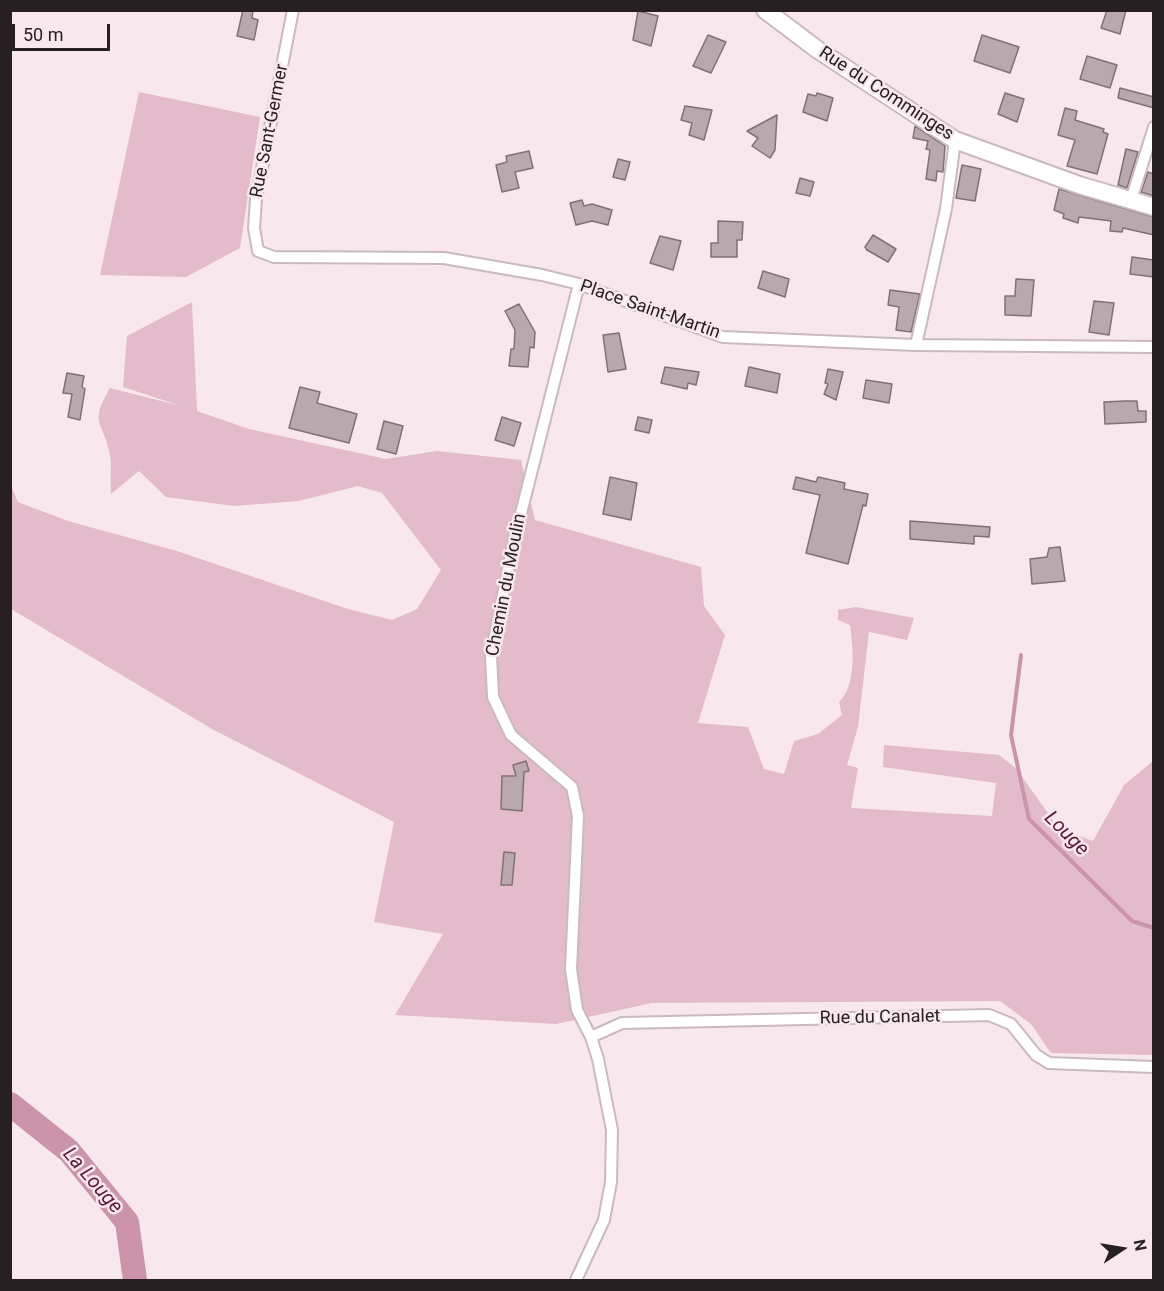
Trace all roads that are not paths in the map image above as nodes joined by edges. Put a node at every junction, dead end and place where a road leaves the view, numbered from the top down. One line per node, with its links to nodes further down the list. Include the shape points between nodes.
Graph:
1 (293, 10): 7 (street, Rue Sant-Germer, via 256,199 254,228)
2 (765, 10): 4 (street, Rue du Comminges, via 818,50)
3 (1154, 127): 5 (street)
4 (955, 140): 5 (street, Rue du Comminges); 9 (street, via 946,209)
5 (1131, 200): 6 (street, Rue du Comminges)
6 (1154, 207)
7 (258, 251): 8 (street, Place Saint-Martin, via 274,257 444,258)
8 (579, 284): 9 (street, Place Saint-Martin, via 723,337); 11 (street, Chemin du Moulin, via 513,545 490,655 494,698 511,735 572,787 578,816 571,969 577,1010)
9 (916, 345): 10 (street, Place Saint-Martin)
10 (1154, 347)
11 (591, 1036): 12 (street, Rue du Canalet, via 622,1023 989,1016 1011,1024 1036,1055 1049,1063); 13 (street, Chemin du Moulin, via 612,1130 611,1182 604,1220)
12 (1154, 1067)
13 (576, 1281)

